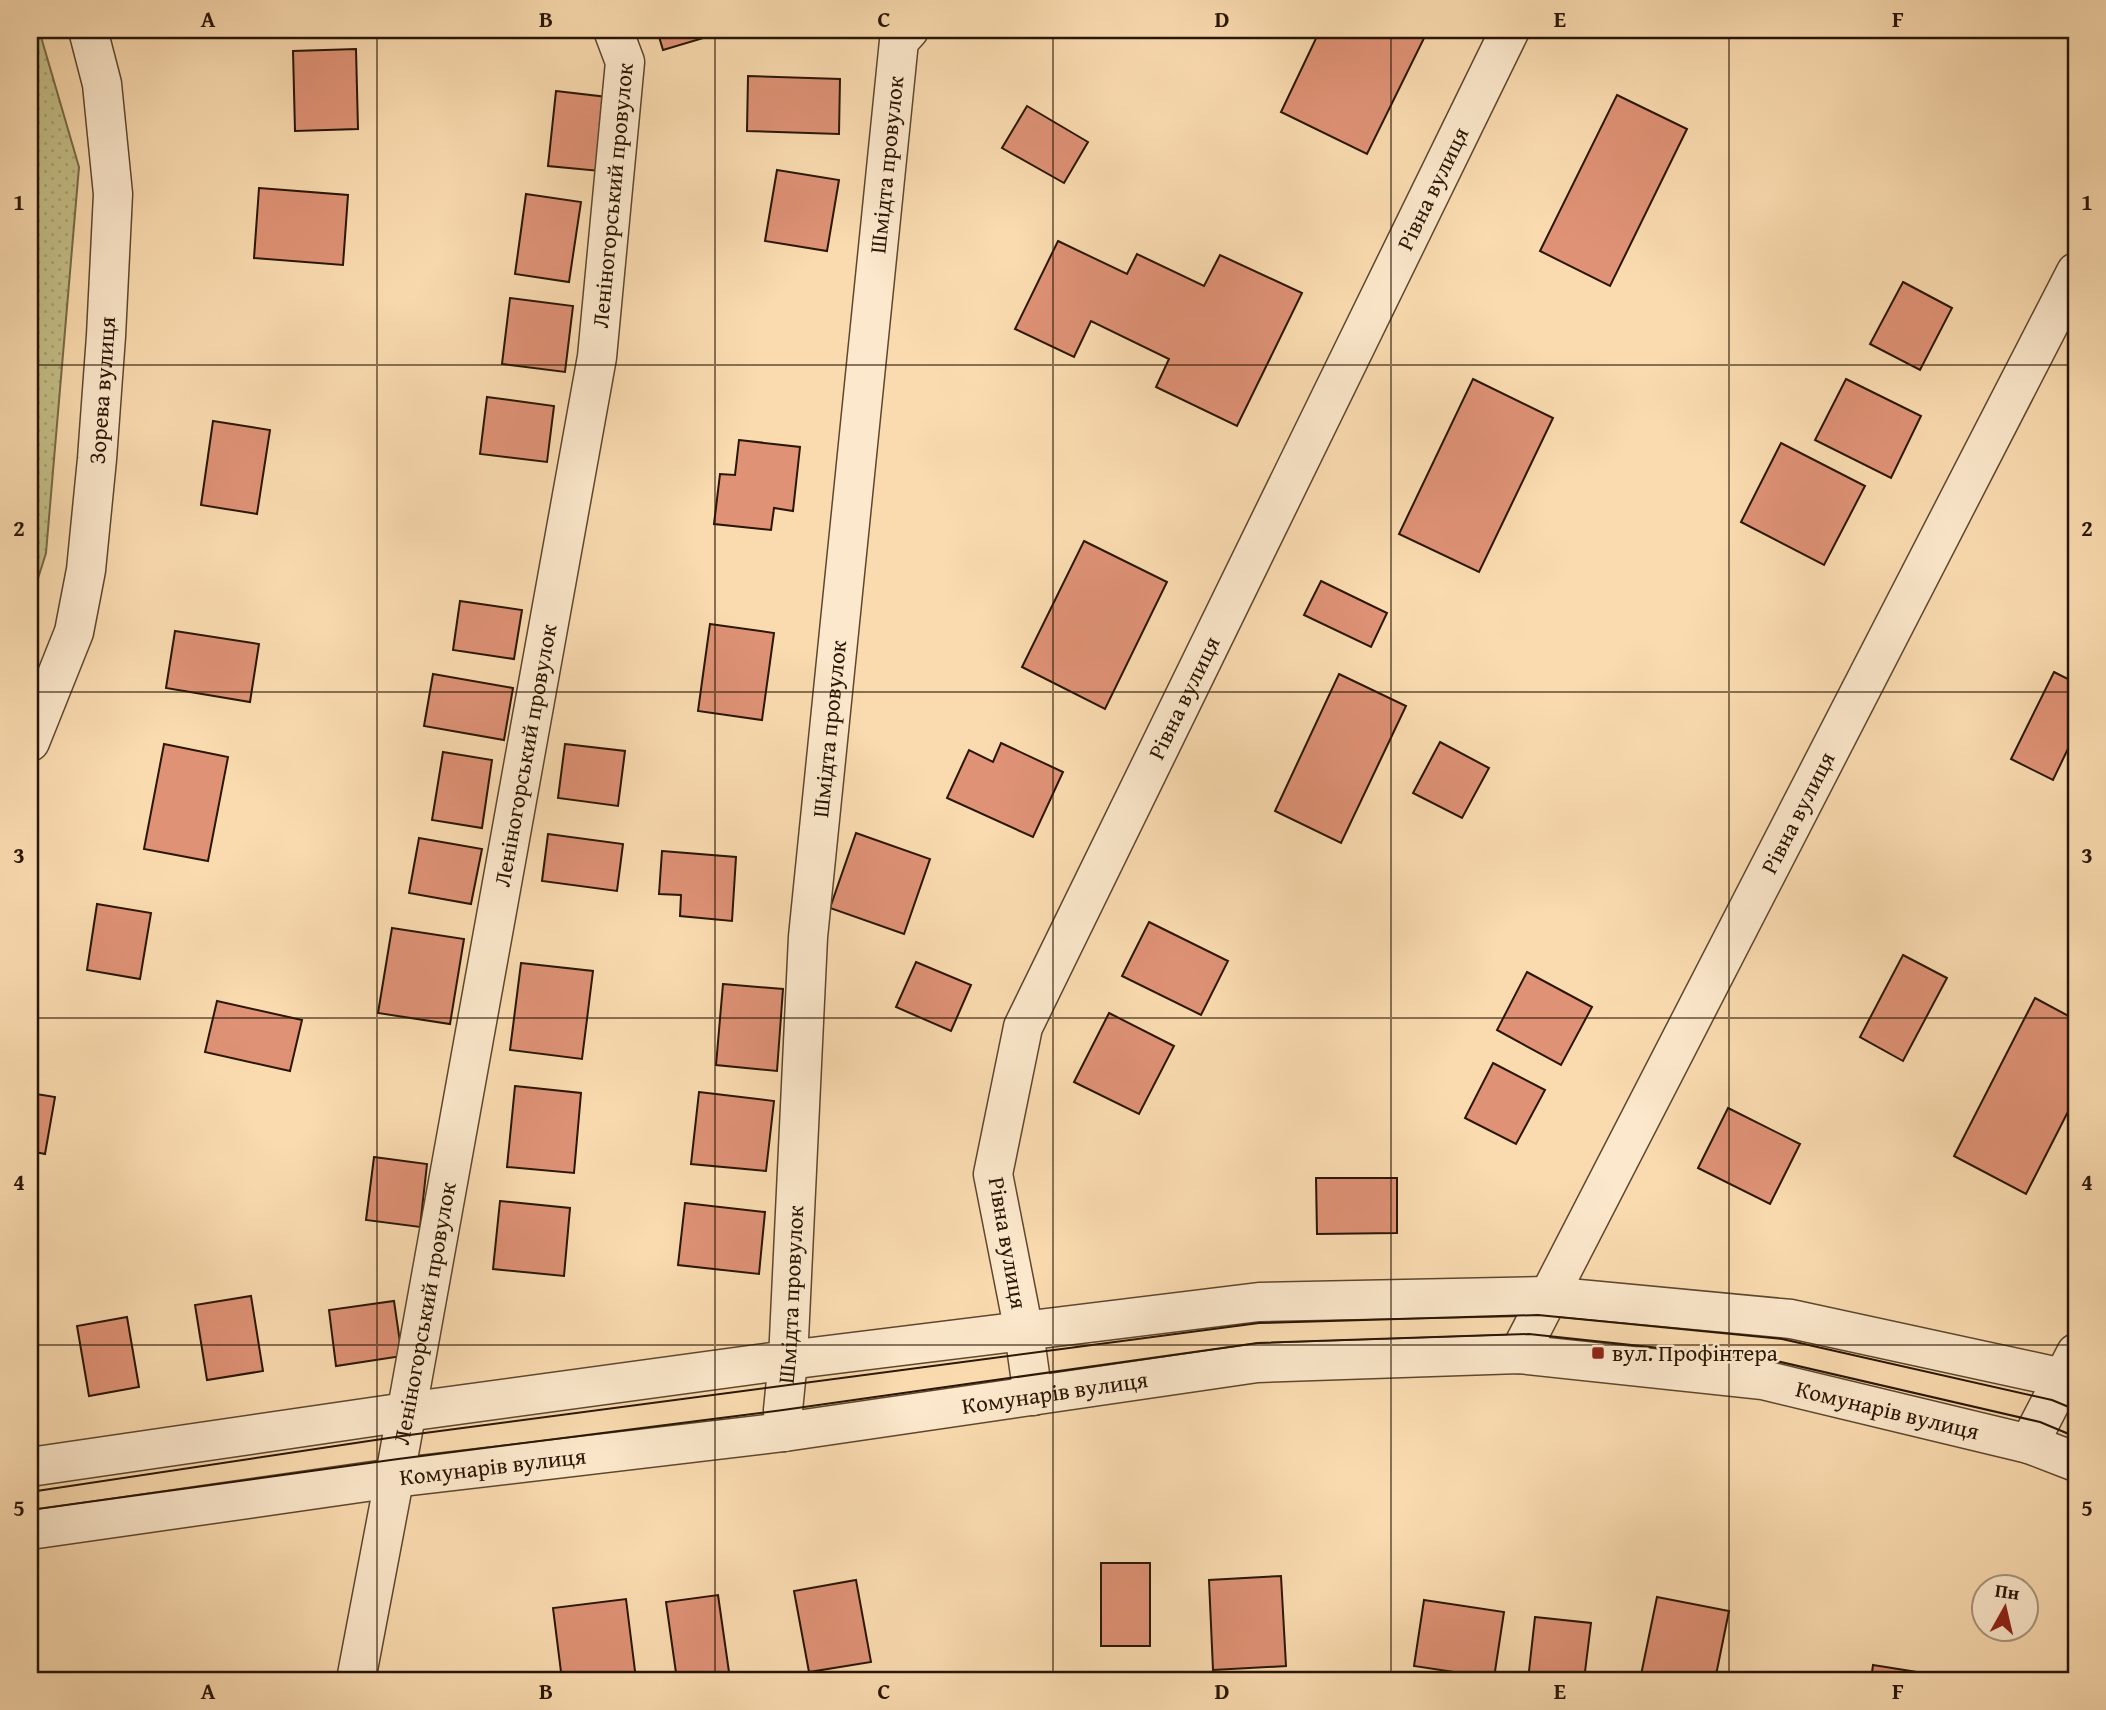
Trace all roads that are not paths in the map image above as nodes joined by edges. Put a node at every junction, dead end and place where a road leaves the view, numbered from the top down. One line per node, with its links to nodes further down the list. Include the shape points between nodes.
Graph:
1 (88, 30): 6 (street, Зорева вулиця, via 103,84 113,194 99,432 86,570 74,632)
2 (613, 30): 13 (street, Леніногорський провулок, via 625,62 597,357)
3 (909, 30): 10 (street, Шмідта провулок, via 899,41 808,937)
4 (1510, 30): 8 (street, Рівна вулиця, via 1023,1027 993,1174)
5 (2076, 272): 7 (street, Рівна вулиця)
6 (30, 741)
7 (1547, 1296): 8 (street, via 1259,1302); 9 (street, Рівна вулиця); 11 (street, via 1791,1319)
8 (1024, 1332): 10 (street); 12 (street, Рівна вулиця)
9 (1519, 1354): 12 (street, Комунарів вулиця, via 1257,1363); 15 (street, Комунарів вулиця, via 1763,1380)
10 (788, 1360): 13 (street); 14 (street, Шмідта провулок)
11 (2072, 1372): 15 (street)
12 (1034, 1396): 14 (street, Комунарів вулиця)
13 (406, 1412): 17 (street); 18 (street, Леніногорський провулок)
14 (784, 1432): 18 (street, Комунарів вулиця)
15 (2029, 1444): 16 (street, Комунарів вулиця)
16 (2076, 1462)
17 (30, 1467)
18 (394, 1478): 19 (street, Комунарів вулиця); 20 (street, Леніногорський провулок)
19 (30, 1530)
20 (356, 1680)

